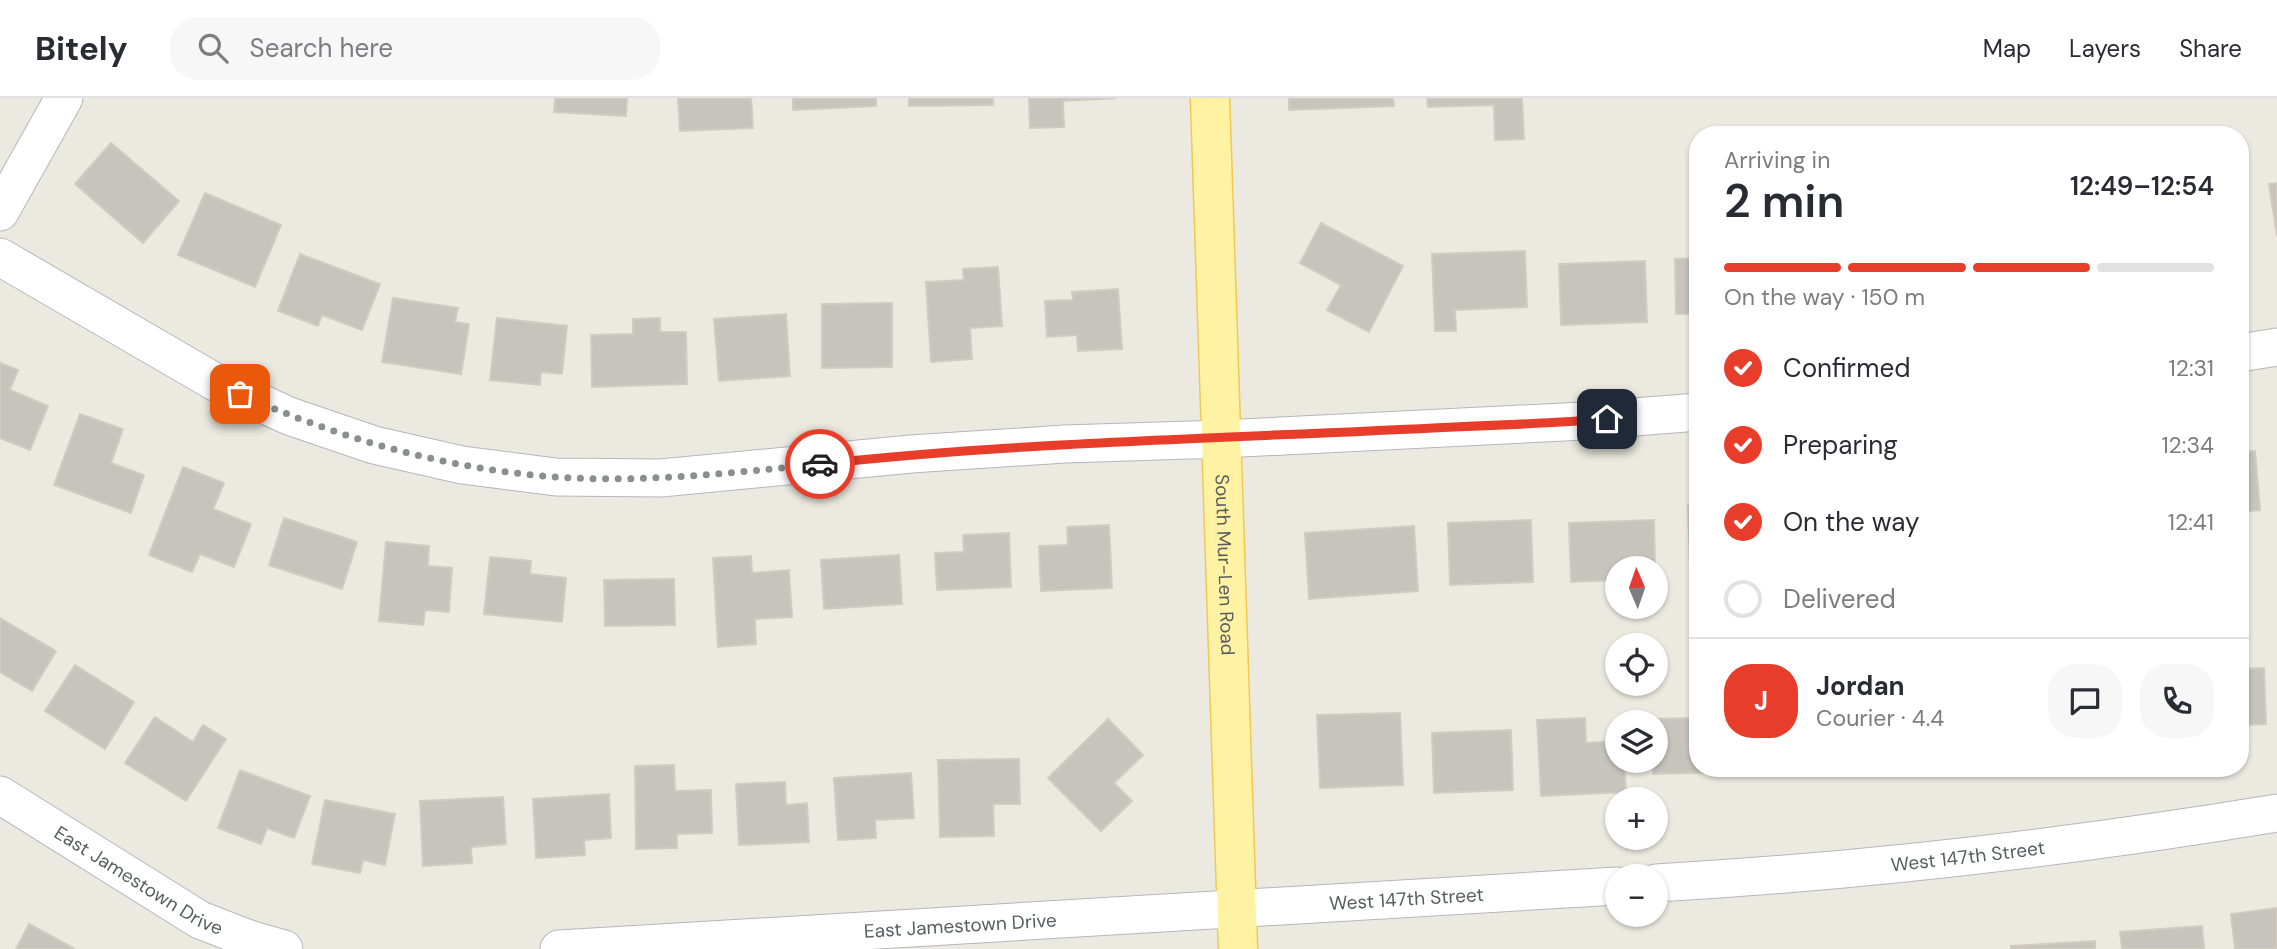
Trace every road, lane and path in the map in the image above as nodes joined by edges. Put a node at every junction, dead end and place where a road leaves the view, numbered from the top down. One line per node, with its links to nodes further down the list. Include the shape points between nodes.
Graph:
1 (64, 98): 3 (street)
2 (1210, 98): 8 (main road, South Mur-Len Road)
3 (0, 212)
4 (0, 257): 8 (street, via 215,383 374,445 462,465 556,477 661,478 1065,443)
5 (2277, 347): 6 (street)
6 (2249, 352)
7 (1689, 413): 8 (street)
8 (1222, 439): 13 (main road, South Mur-Len Road)
9 (0, 795): 14 (street, East Jamestown Drive, via 200,920)
10 (2277, 813): 11 (street, West 147th Street, via 1969,858)
11 (1668, 882)
12 (1605, 887): 13 (street, West 147th Street)
13 (1237, 909): 15 (street, East Jamestown Drive); 16 (main road, South Mur-Len Road)
14 (285, 949)
15 (559, 949)
16 (1238, 949)

